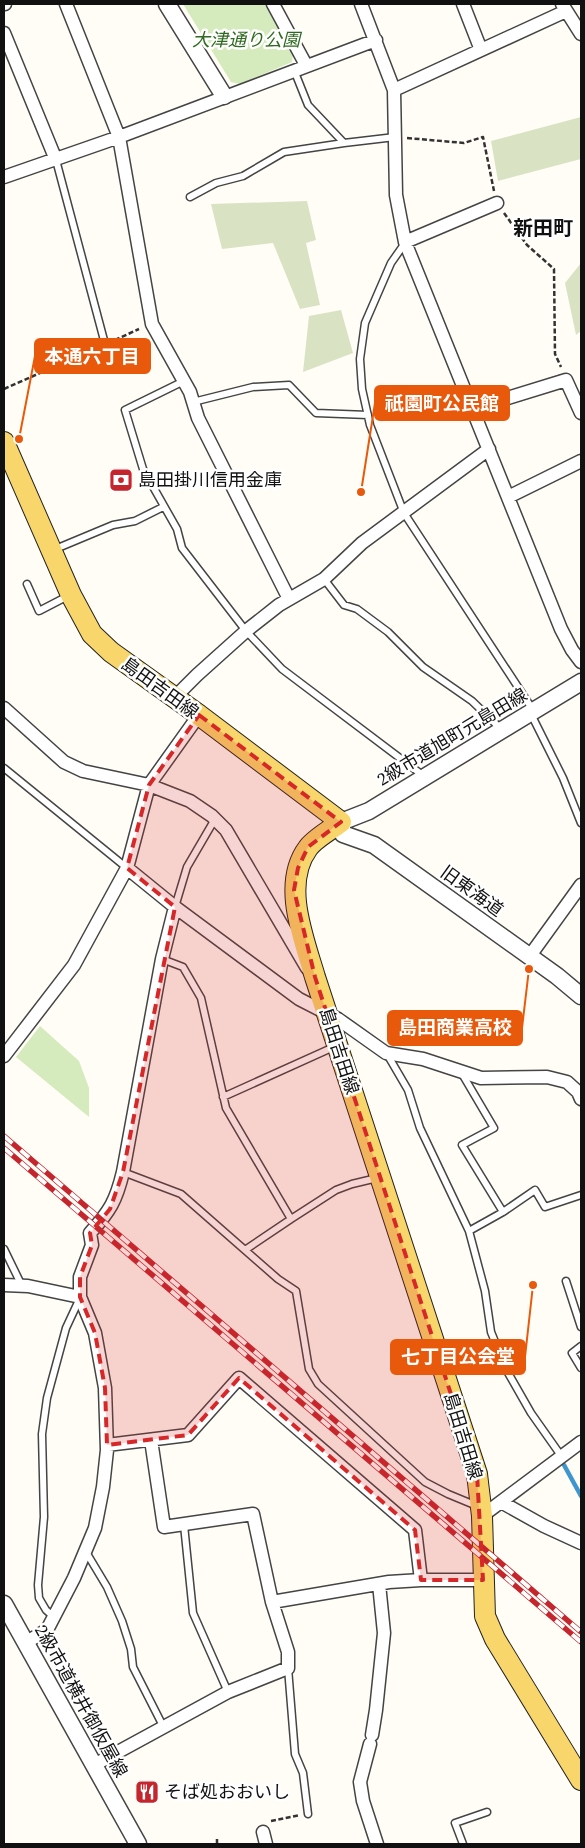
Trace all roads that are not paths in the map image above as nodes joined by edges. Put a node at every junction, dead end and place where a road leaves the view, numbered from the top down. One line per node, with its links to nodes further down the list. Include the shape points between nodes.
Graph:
1 (66, 4): 14 (street)
2 (167, 4): 13 (street)
3 (273, 4): 11 (street)
4 (361, 4): 9 (street)
5 (463, 4): 10 (street)
6 (564, 7): 8 (street); 10 (street)
7 (4, 33): 17 (street)
8 (581, 34)
9 (376, 40): 11 (street); 12 (street)
10 (481, 50): 12 (street)
11 (300, 68): 13 (street); 16 (lane, via 308,105)
12 (394, 90): 15 (street)
13 (224, 96): 14 (street)
14 (119, 137): 17 (street); 23 (street, via 152,324)
15 (395, 137): 16 (lane); 21 (street, via 396,195)
16 (344, 143): 19 (lane, via 284,152 243,176 216,183)
17 (56, 160): 18 (street); 22 (lane)
18 (4, 177)
19 (190, 197)
20 (497, 203): 21 (street)
21 (405, 242): 25 (street); 27 (lane, via 391,263 365,323 360,359)
22 (104, 344)
23 (184, 381): 24 (street); 32 (lane, via 125,410 143,469)
24 (193, 402): 27 (lane, via 253,387 289,385 316,413); 38 (street, via 198,418)
25 (472, 409): 26 (street, via 566,380); 29 (street)
26 (581, 413)
27 (368, 415): 33 (lane)
28 (4, 442): 34 (main road, 島田吉田線)
29 (489, 449): 31 (street); 33 (street)
30 (581, 461): 31 (street)
31 (508, 497): 40 (street, via 561,629)
32 (163, 507): 34 (lane, via 135,521 113,525); 39 (lane, via 177,529 182,548)
33 (404, 513): 35 (street, via 362,543); 44 (lane)
34 (51, 551): 37 (main road, 島田吉田線)
35 (324, 578): 38 (street); 46 (lane, via 344,605 356,609 388,632 423,667 472,701)
36 (28, 584): 37 (lane, via 39,611)
37 (70, 595): 42 (main road, 島田吉田線, via 92,634)
38 (289, 599): 39 (street)
39 (246, 631): 42 (street); 48 (lane, via 282,669)
40 (581, 662)
41 (581, 682): 44 (street, 2級市道旭町元島田線)
42 (174, 698): 45 (main road, 島田吉田線)
43 (4, 708): 49 (street, via 64,762 83,771)
44 (532, 712): 46 (street, 2級市道旭町元島田線); 52 (lane)
45 (199, 715): 49 (street); 51 (main road, 島田吉田線)
46 (502, 730): 48 (street, 2級市道旭町元島田線)
47 (4, 768): 53 (lane)
48 (426, 777): 51 (street, 2級市道旭町元島田線, via 369,811)
49 (150, 785): 50 (street, via 190,801); 53 (street)
50 (215, 819): 55 (lane, via 188,867); 58 (street, via 226,830 303,964)
51 (341, 822): 56 (street, 旧東海道, via 343,834 374,845); 58 (main road, 島田吉田線, via 308,847 298,868 294,890)
52 (581, 823)
53 (127, 868): 55 (street); 63 (street, via 74,964)
54 (581, 885): 56 (street)
55 (175, 907): 57 (street); 60 (street, via 299,999)
56 (529, 957): 59 (street, 旧東海道)
57 (162, 959): 65 (lane, via 183,967 201,998); 67 (street)
58 (315, 977): 60 (main road, 島田吉田線)
59 (581, 996)
60 (326, 1011): 61 (main road, 島田吉田線); 62 (street)
61 (337, 1046): 65 (lane); 68 (main road, 島田吉田線)
62 (386, 1053): 64 (street, via 423,1059); 72 (lane, via 408,1090 420,1128)
63 (4, 1056)
64 (460, 1071): 66 (street, via 480,1078 547,1077 567,1082); 70 (lane, via 494,1128 462,1146)
65 (223, 1097): 71 (lane, via 226,1108)
66 (581, 1098)
67 (123, 1172): 74 (lane, via 180,1194); 78 (street, via 110,1209 90,1233 92,1245 80,1277)
68 (380, 1178): 71 (lane, via 336,1190); 87 (main road, 島田吉田線, via 477,1474)
69 (581, 1195): 70 (lane, via 545,1207 535,1190)
70 (503, 1212): 72 (lane)
71 (291, 1219): 74 (lane)
72 (469, 1231): 85 (lane, via 485,1291 491,1332 507,1371)
73 (4, 1249): 77 (lane)
74 (245, 1250): 87 (lane, via 296,1292 309,1369 318,1384 425,1482)
75 (566, 1281): 79 (lane)
76 (4, 1285): 77 (street)
77 (22, 1286): 78 (street)
78 (80, 1297): 84 (street, via 95,1333 105,1388); 96 (lane, via 66,1328 47,1398 42,1434 44,1517 38,1585 39,1598)
79 (581, 1327)
80 (581, 1346): 81 (lane, via 572,1353)
81 (581, 1368)
82 (151, 1440): 84 (street); 88 (street, via 164,1528); 91 (street, via 188,1436 239,1378 415,1530)
83 (581, 1442): 85 (street)
84 (107, 1445): 90 (street, via 95,1528)
85 (562, 1457): 86 (street)
86 (502, 1502): 87 (street); 89 (street)
87 (481, 1511): 92 (main road, 島田吉田線)
88 (184, 1525): 94 (street, via 253,1514); 99 (lane, via 194,1613)
89 (581, 1543)
90 (86, 1552): 96 (street); 100 (lane, via 122,1620 133,1667)
91 (421, 1580): 92 (street); 93 (street)
92 (483, 1580): 102 (main road, 島田吉田線, via 485,1616 495,1639)
93 (379, 1584): 94 (street); 106 (street, via 384,1633 376,1710 360,1782)
94 (272, 1602): 98 (street, via 288,1652)
95 (4, 1604): 97 (street, 2級市道横井御仮屋線)
96 (54, 1617): 97 (street, via 47,1630)
97 (25, 1643): 101 (street, 2級市道横井御仮屋線)
98 (288, 1668): 99 (street); 104 (lane, via 295,1754 303,1773)
99 (228, 1692): 100 (street)
100 (163, 1726): 101 (street)
101 (94, 1766): 105 (street, 2級市道横井御仮屋線)
102 (581, 1780)
103 (488, 1812): 107 (lane, via 455,1823)
104 (308, 1814)
105 (138, 1844)
106 (377, 1844)
107 (463, 1844)

